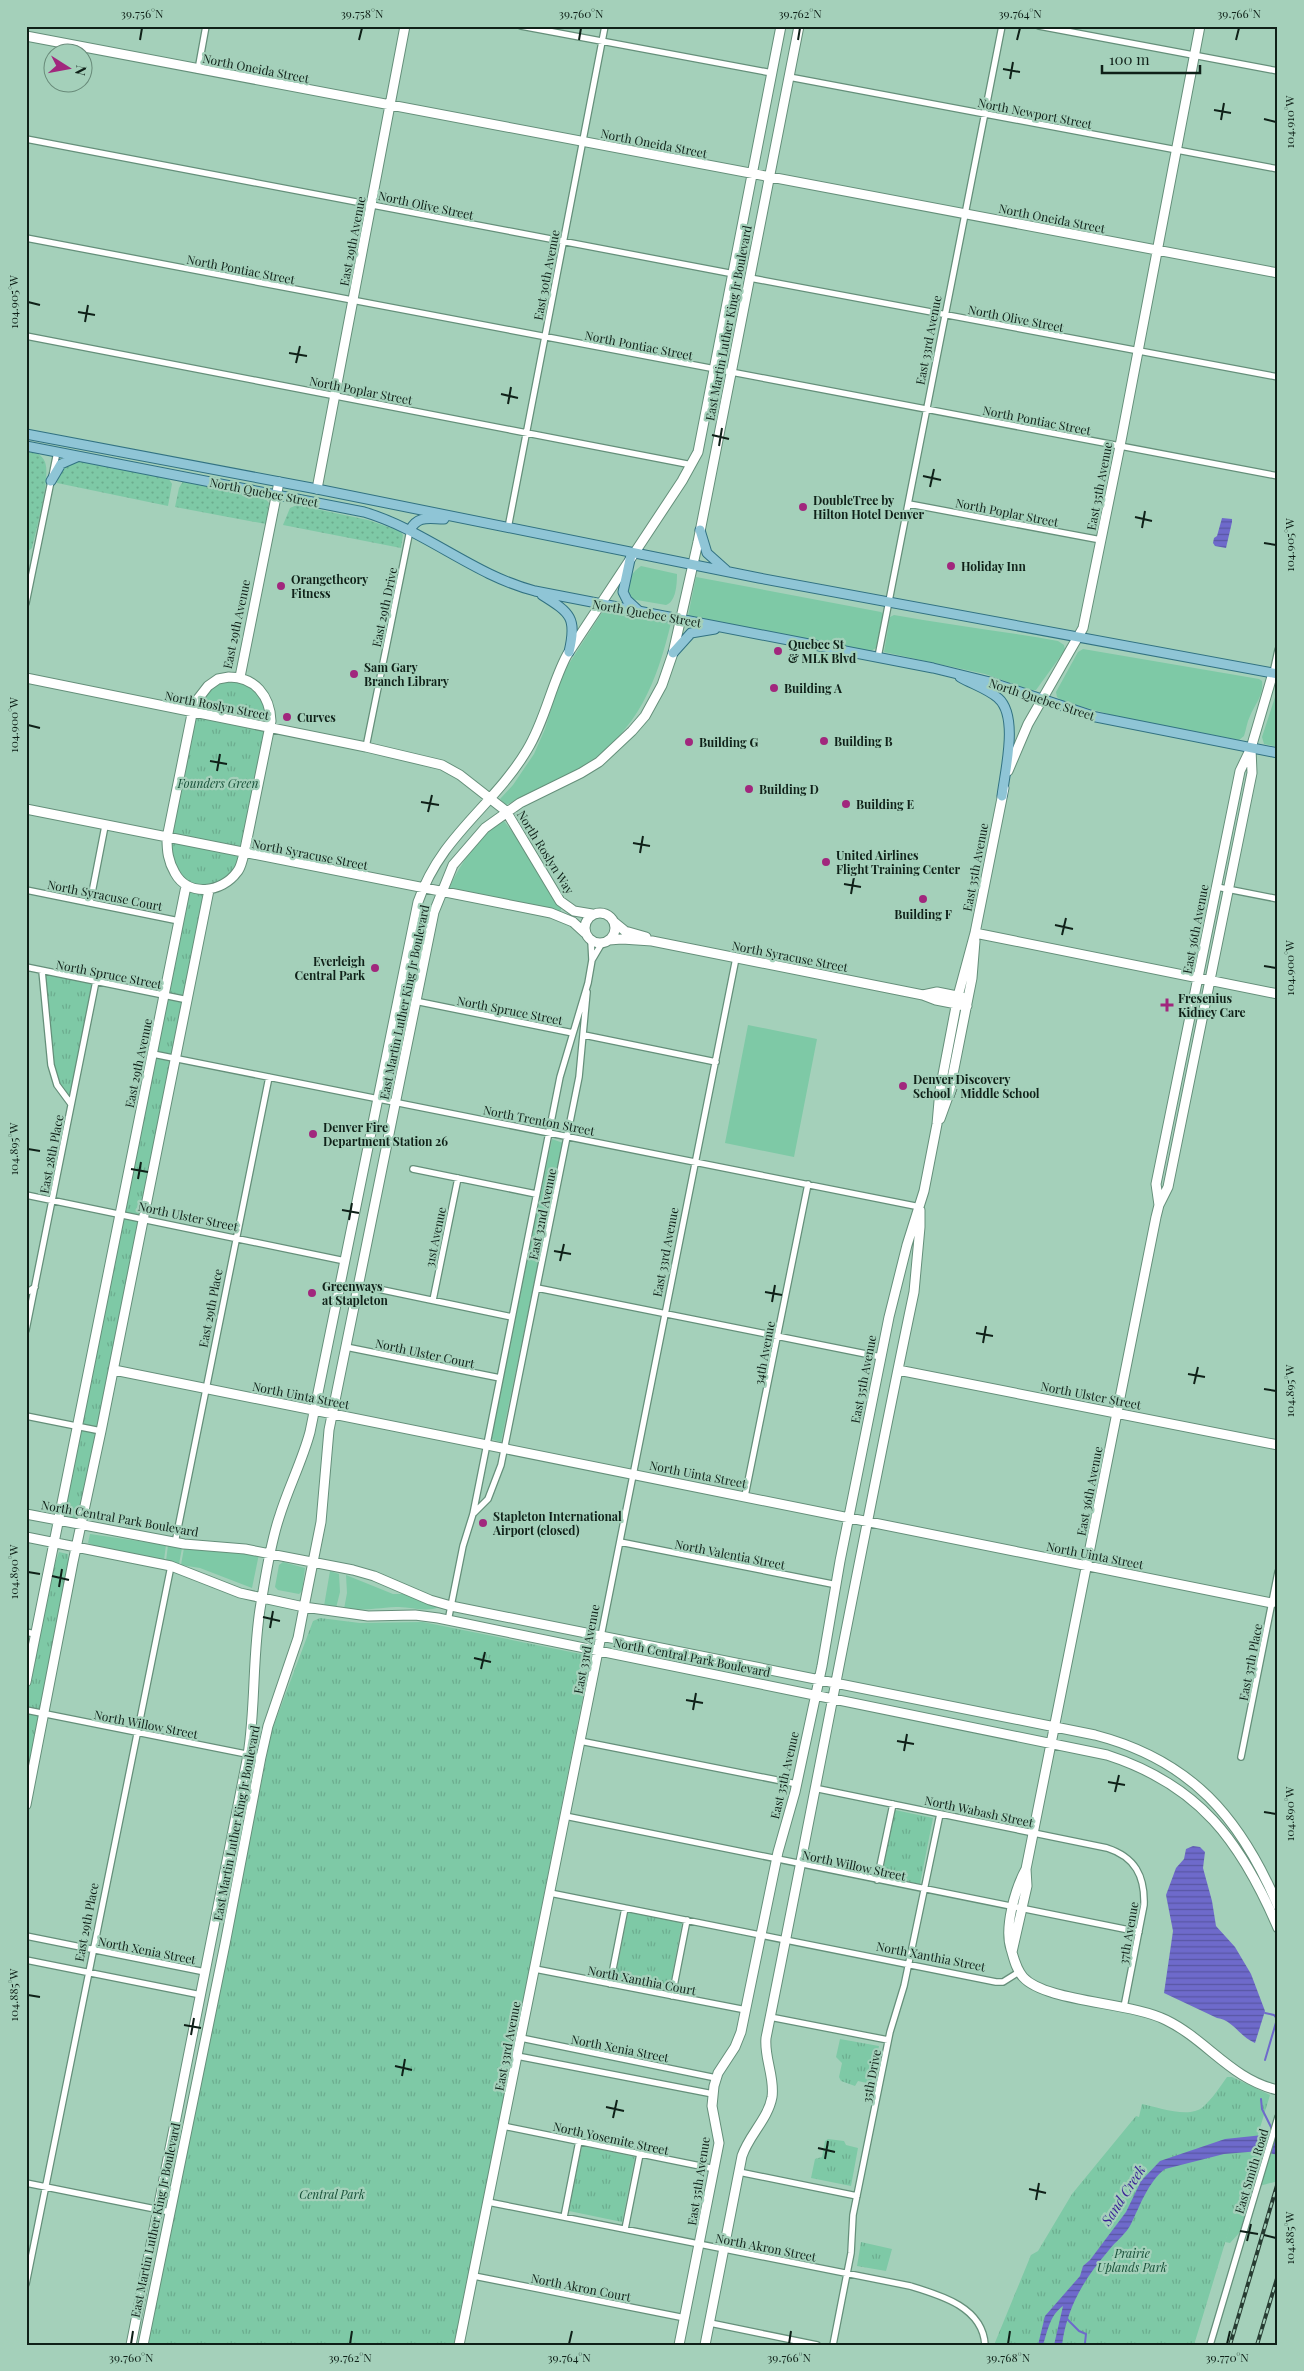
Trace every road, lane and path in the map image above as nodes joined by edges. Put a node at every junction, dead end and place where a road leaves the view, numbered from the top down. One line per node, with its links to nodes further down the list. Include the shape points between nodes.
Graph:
1 (206, 26): 13 (street)
2 (405, 26): 17 (street, East 29th Avenue)
3 (521, 26): 11 (street)
4 (605, 26): 11 (street, East 30th Avenue)
5 (781, 26): 15 (street, East Martin Luther King Jr Boulevard)
6 (799, 26): 16 (street, East Martin Luther King Jr Boulevard)
7 (1002, 26): 18 (street, East 33rd Avenue)
8 (1039, 26): 12 (street)
9 (1200, 26): 12 (street, East 35th Avenue)
10 (26, 36): 13 (street, North Oneida Street)
11 (602, 42): 15 (street); 20 (street, East 30th Avenue)
12 (1195, 55): 14 (street); 21 (street, East 35th Avenue)
13 (198, 70): 17 (street, North Oneida Street)
14 (1278, 71)
15 (772, 73): 23 (street, East Martin Luther King Jr Boulevard)
16 (789, 76): 18 (street, North Newport Street); 24 (street, East Martin Luther King Jr Boulevard)
17 (390, 106): 20 (street, North Oneida Street); 25 (street, East 29th Avenue)
18 (985, 114): 21 (street, North Newport Street); 26 (street, East 33rd Avenue)
19 (26, 139): 25 (street, North Olive Street)
20 (582, 142): 23 (street, North Oneida Street); 28 (street, East 30th Avenue)
21 (1176, 150): 22 (street, North Newport Street); 29 (street, East 35th Avenue)
22 (1278, 169)
23 (753, 174): 24 (street, North Oneida Street); 31 (street, East Martin Luther King Jr Boulevard)
24 (769, 177): 26 (street, North Oneida Street); 32 (street, East Martin Luther King Jr Boulevard)
25 (372, 204): 28 (street, North Olive Street); 33 (street, East 29th Avenue)
26 (966, 214): 29 (street, North Oneida Street); 34 (street, East 33rd Avenue)
27 (26, 238): 33 (street, North Pontiac Street)
28 (563, 243): 31 (street, North Olive Street); 36 (street, East 30th Avenue)
29 (1157, 250): 30 (street, North Oneida Street); 37 (street, East 35th Avenue)
30 (1278, 273)
31 (734, 274): 38 (street, East Martin Luther King Jr Boulevard)
32 (750, 278): 34 (street, North Olive Street); 39 (street, East Martin Luther King Jr Boulevard)
33 (353, 301): 36 (street, North Pontiac Street); 41 (street, East 29th Avenue)
34 (946, 315): 37 (street, North Olive Street); 42 (street, East 33rd Avenue)
35 (26, 336): 41 (street, North Poplar Street)
36 (545, 337): 38 (street, North Pontiac Street); 43 (street, East 30th Avenue)
37 (1138, 351): 40 (street, North Olive Street); 47 (street, East 35th Avenue)
38 (715, 369): 39 (street, North Pontiac Street); 50 (street, East Martin Luther King Jr Boulevard, via 700,446)
39 (731, 372): 42 (street, North Pontiac Street); 60 (street, East Martin Luther King Jr Boulevard)
40 (1278, 377)
41 (335, 395): 43 (street, North Poplar Street); 54 (street, East 29th Avenue)
42 (928, 409): 47 (street, North Pontiac Street); 56 (street, East 33rd Avenue)
43 (526, 433): 50 (street, North Poplar Street); 58 (street, East 30th Avenue)
44 (26, 434): 45 (main road, North Quebec Street)
45 (76, 443): 48 (main road, via 62,446); 53 (main road, North Quebec Street)
46 (26, 446): 48 (main road, North Quebec Street)
47 (1120, 446): 51 (street, North Pontiac Street); 61 (street, East 35th Avenue)
48 (57, 452): 49 (main road, North Quebec Street); 52 (street)
49 (90, 458): 52 (main road, via 67,460); 55 (main road, North Quebec Street)
50 (692, 466): 62 (street, East Martin Luther King Jr Boulevard)
51 (1278, 476)
52 (51, 481): 66 (street)
53 (279, 482): 54 (main road, North Quebec Street); 55 (street, East 29th Avenue)
54 (317, 489): 57 (main road, North Quebec Street)
55 (276, 494): 59 (main road, North Quebec Street, via 364,512); 79 (street, East 29th Avenue)
56 (909, 504): 61 (street, North Poplar Street); 67 (street, East 33rd Avenue)
57 (471, 520): 58 (main road, North Quebec Street); 59 (main road, via 422,518)
58 (508, 528): 62 (main road, North Quebec Street)
59 (410, 530): 65 (main road, North Quebec Street, via 482,571); 84 (street, East 29th Drive)
60 (700, 530): 63 (street, East Martin Luther King Jr Boulevard); 64 (main road, via 710,558)
61 (1101, 540): 72 (street, East 35th Avenue, via 1088,608)
62 (632, 554): 63 (main road, North Quebec Street); 68 (street, East Martin Luther King Jr Boulevard); 69 (main road, via 623,592)
63 (692, 565): 64 (main road, North Quebec Street); 70 (street, East Martin Luther King Jr Boulevard)
64 (729, 572): 67 (main road, North Quebec Street)
65 (535, 591): 68 (main road, North Quebec Street); 74 (main road, via 568,614 573,630)
66 (26, 603)
67 (890, 603): 72 (main road, North Quebec Street); 76 (street, East 33rd Avenue)
68 (600, 605): 69 (main road, North Quebec Street); 74 (street, East Martin Luther King Jr Boulevard)
69 (641, 612): 70 (main road, North Quebec Street)
70 (681, 620): 71 (main road, North Quebec Street); 75 (street, East Martin Luther King Jr Boulevard)
71 (728, 629): 75 (main road, via 692,633); 76 (main road, North Quebec Street)
72 (1078, 638): 78 (main road, North Quebec Street); 81 (street, East 35th Avenue)
73 (1278, 650): 78 (street, East 36th Avenue)
74 (569, 652): 88 (street, East Martin Luther King Jr Boulevard, via 527,750)
75 (673, 653): 90 (street, East Martin Luther King Jr Boulevard, via 645,716 619,745 582,774)
76 (878, 657): 77 (main road, North Quebec Street)
77 (949, 671): 81 (main road, North Quebec Street); 87 (main road, via 993,694 1008,711 1010,723)
78 (1275, 674): 85 (street, East 36th Avenue)
79 (240, 677): 82 (street, East 29th Avenue, via 229,676 208,686 199,696); 83 (street, via 251,682 268,701)
80 (26, 678): 82 (street, North Roslyn Street)
81 (1041, 700): 85 (main road, North Quebec Street, via 1110,720); 87 (street, East 35th Avenue, via 1015,752)
82 (192, 713): 83 (street, North Roslyn Street); 92 (street, East 29th Avenue)
83 (270, 728): 84 (street, North Roslyn Street); 93 (street)
84 (366, 747): 88 (street, North Roslyn Street, via 442,766)
85 (1251, 748): 86 (main road, North Quebec Street); 95 (street, East 36th Avenue, via 1240,771); 97 (street, East 36th Avenue, via 1252,773)
86 (1277, 753)
87 (1002, 796): 107 (street, East 35th Avenue)
88 (490, 798): 90 (street, North Roslyn Street); 96 (street, East Martin Luther King Jr Boulevard, via 447,846)
89 (26, 809): 91 (street, North Syracuse Street)
90 (506, 811): 100 (street, East Martin Luther King Jr Boulevard, via 467,846 448,874); 103 (street, North Roslyn Way, via 560,901 574,911)
91 (105, 826): 92 (street, North Syracuse Street); 102 (street)
92 (167, 838): 93 (street, North Syracuse Street); 94 (street, East 29th Avenue, via 167,856 175,874)
93 (244, 854): 96 (street, North Syracuse Street); 99 (street, via 238,871 227,883)
94 (186, 886): 99 (street); 104 (street, East 29th Avenue)
95 (1217, 887): 97 (street); 115 (street, East 36th Avenue)
96 (422, 889): 100 (street, North Syracuse Street); 131 (street, East Martin Luther King Jr Boulevard)
97 (1228, 889): 101 (street); 116 (street, East 36th Avenue)
98 (26, 890): 102 (street, North Syracuse Court)
99 (209, 890): 121 (street)
100 (441, 892): 106 (street, North Syracuse Street, via 558,915); 123 (street, East Martin Luther King Jr Boulevard)
101 (1278, 899)
102 (90, 903): 104 (street, North Syracuse Court)
103 (592, 914): 105 (street, via 602,912); 106 (street, via 585,922)
104 (179, 921): 120 (street, East 29th Avenue)
105 (614, 922): 109 (street, North Syracuse Street, via 625,931); 110 (street, via 615,932)
106 (585, 933): 108 (street)
107 (975, 933): 115 (street); 122 (street, East 35th Avenue); 124 (street, East 35th Avenue, via 974,964)
108 (591, 941): 110 (street); 112 (street, East 32nd Avenue)
109 (652, 941): 110 (street, North Syracuse Street, via 622,939); 111 (street, North Syracuse Street)
110 (606, 942): 112 (street, East 32nd Avenue)
111 (736, 958): 122 (street, North Syracuse Street, via 923,995 937,992); 129 (street, East 33rd Avenue)
112 (592, 960): 118 (street, East 32nd Avenue)
113 (26, 968): 114 (street, North Spruce Street)
114 (42, 971): 117 (street, North Spruce Street); 133 (street, via 51,1066 57,1085)
115 (1198, 978): 116 (street); 144 (street, East 36th Avenue, via 1156,1184)
116 (1210, 980): 119 (street); 144 (street, East 36th Avenue, via 1168,1187)
117 (96, 981): 120 (street, North Spruce Street); 133 (street, East 28th Place)
118 (588, 983): 125 (street, East 32nd Avenue); 126 (street, East 32nd Avenue)
119 (1278, 994)
120 (165, 995): 121 (street, North Spruce Street); 127 (street, East 29th Avenue)
121 (188, 1000): 128 (street)
122 (957, 1000): 124 (street, North Syracuse Street); 134 (street, East 35th Avenue, via 940,1090)
123 (415, 1001): 125 (street, North Spruce Street); 132 (street, East Martin Luther King Jr Boulevard)
124 (967, 1002): 134 (street, East 35th Avenue, via 949,1094)
125 (573, 1033): 135 (street, East 32nd Avenue)
126 (584, 1035): 129 (street); 136 (street, East 32nd Avenue)
127 (153, 1054): 128 (street, North Trenton Street); 146 (street, East 29th Avenue)
128 (176, 1058): 130 (street, North Trenton Street); 147 (street)
129 (716, 1062): 137 (street, East 33rd Avenue)
130 (269, 1077): 131 (street, North Trenton Street); 148 (street, East 29th Place)
131 (377, 1098): 132 (street, North Trenton Street); 149 (street, East Martin Luther King Jr Boulevard)
132 (395, 1102): 135 (street, North Trenton Street); 150 (street, East Martin Luther King Jr Boulevard)
133 (71, 1104): 143 (street, East 28th Place)
134 (938, 1124): 145 (street, East 35th Avenue)
135 (549, 1133): 136 (street, North Trenton Street); 141 (street, East 32nd Avenue)
136 (568, 1136): 137 (street, North Trenton Street); 152 (street, East 32nd Avenue)
137 (696, 1162): 140 (street, North Trenton Street); 155 (street, East 33rd Avenue)
138 (413, 1169): 139 (street)
139 (458, 1178): 141 (street); 154 (street, 31st Avenue)
140 (808, 1184): 145 (street, North Trenton Street); 158 (street, 34th Avenue)
141 (536, 1194): 156 (street, East 32nd Avenue)
142 (26, 1195): 143 (street, North Ulster Street)
143 (52, 1200): 146 (street, North Ulster Street); 151 (street, East 28th Place)
144 (1159, 1205): 166 (street, East 36th Avenue)
145 (920, 1207): 160 (street, East 35th Avenue, via 898,1275); 162 (street, East 35th Avenue, via 915,1283)
146 (121, 1214): 147 (street, North Ulster Street); 169 (street, East 29th Avenue)
147 (144, 1219): 148 (street, North Ulster Street); 161 (street)
148 (236, 1238): 149 (street, North Ulster Street); 164 (street, East 29th Place)
149 (345, 1260): 165 (street, East Martin Luther King Jr Boulevard)
150 (359, 1285): 154 (street); 159 (street, East Martin Luther King Jr Boulevard)
151 (35, 1287): 153 (street); 157 (street, East 28th Place)
152 (537, 1288): 155 (street); 173 (street, East 32nd Avenue)
153 (26, 1293)
154 (433, 1300): 156 (street)
155 (665, 1314): 158 (street); 174 (street, East 33rd Avenue)
156 (512, 1317): 163 (street, East 32nd Avenue)
157 (26, 1330)
158 (778, 1336): 160 (street); 175 (street, 34th Avenue)
159 (346, 1347): 163 (street, North Ulster Court); 167 (street, East Martin Luther King Jr Boulevard)
160 (881, 1357): 178 (street, East 35th Avenue)
161 (114, 1370): 164 (street, North Uinta Street); 170 (street)
162 (898, 1370): 166 (street, North Ulster Street); 180 (street, East 35th Avenue)
163 (500, 1378): 171 (street, East 32nd Avenue)
164 (207, 1389): 165 (street, North Uinta Street); 185 (street, East 29th Place)
165 (314, 1410): 167 (street, North Uinta Street); 187 (street, East Martin Luther King Jr Boulevard, via 305,1451 279,1518)
166 (1117, 1413): 172 (street, North Ulster Street); 190 (street, East 36th Avenue)
167 (332, 1414): 171 (street, North Uinta Street); 188 (street, East Martin Luther King Jr Boulevard, via 325,1456 322,1516)
168 (26, 1416): 169 (street)
169 (78, 1426): 170 (street); 179 (street, East 29th Avenue)
170 (101, 1431): 181 (street)
171 (487, 1444): 173 (street, North Uinta Street); 177 (street, East 32nd Avenue)
172 (1278, 1445)
173 (504, 1448): 174 (street, North Uinta Street); 177 (street, East 32nd Avenue, via 496,1484 482,1507)
174 (633, 1474): 175 (street, North Uinta Street); 183 (street, East 33rd Avenue)
175 (745, 1496): 178 (street, North Uinta Street)
176 (26, 1514): 179 (street, North Central Park Boulevard)
177 (473, 1514): 195 (street, East 32nd Avenue, via 463,1546)
178 (849, 1517): 180 (street, North Uinta Street); 192 (street, East 35th Avenue)
179 (59, 1520): 181 (street, North Central Park Boulevard); 184 (street, East 29th Avenue)
180 (868, 1521): 190 (street, North Uinta Street); 203 (street, East 35th Avenue)
181 (81, 1524): 185 (street, North Central Park Boulevard); 186 (street)
182 (26, 1538): 184 (street, North Central Park Boulevard)
183 (620, 1542): 192 (street, North Valentia Street); 199 (street, East 33rd Avenue)
184 (55, 1543): 186 (street, North Central Park Boulevard); 198 (street, East 29th Avenue)
185 (175, 1543): 187 (street, North Central Park Boulevard)
186 (76, 1547): 189 (street, North Central Park Boulevard); 207 (street)
187 (270, 1553): 188 (street, North Central Park Boulevard); 193 (street, East Martin Luther King Jr Boulevard)
188 (313, 1562): 195 (street, North Central Park Boulevard, via 374,1576); 196 (street, East Martin Luther King Jr Boulevard)
189 (171, 1566): 193 (street, North Central Park Boulevard, via 231,1590); 209 (street, East 29th Place)
190 (1087, 1566): 194 (street, North Uinta Street); 208 (street, East 36th Avenue)
191 (1278, 1572): 194 (street, East 37th Place)
192 (837, 1585): 201 (street, East 35th Avenue)
193 (262, 1598): 196 (street, North Central Park Boulevard); 212 (street, East Martin Luther King Jr Boulevard, via 255,1646 254,1714)
194 (1275, 1603): 214 (street, East 37th Place)
195 (452, 1606): 197 (street, East 32nd Avenue); 199 (street, North Central Park Boulevard)
196 (304, 1607): 197 (street, North Central Park Boulevard, via 354,1615 414,1615); 213 (street, East Martin Luther King Jr Boulevard, via 298,1638 268,1726)
197 (448, 1621): 200 (street, North Central Park Boulevard)
198 (31, 1633): 202 (street, East 29th Avenue)
199 (601, 1636): 200 (street, East 33rd Avenue); 201 (street, North Central Park Boulevard)
200 (598, 1651): 204 (street, North Central Park Boulevard); 210 (street, East 33rd Avenue)
201 (819, 1679): 203 (street, North Central Park Boulevard); 204 (street, East 35th Avenue)
202 (26, 1682)
203 (835, 1682): 205 (street, East 35th Avenue); 208 (street, North Central Park Boulevard)
204 (815, 1695): 205 (street, North Central Park Boulevard); 215 (street, East 35th Avenue)
205 (831, 1698): 211 (street, North Central Park Boulevard); 216 (street, East 35th Avenue)
206 (26, 1710): 207 (street, North Willow Street)
207 (45, 1714): 209 (street, North Willow Street); 217 (street)
208 (1055, 1727): 211 (street, East 36th Avenue); 229 (street, North Central Park Boulevard, via 1109,1738 1137,1748 1197,1784 1235,1825)
209 (137, 1733): 212 (street, North Willow Street); 238 (street, East 29th Place)
210 (580, 1741): 215 (street); 221 (street, East 33rd Avenue)
211 (1052, 1742): 222 (street, East 36th Avenue); 233 (street, North Central Park Boulevard, via 1128,1762 1191,1799 1236,1846)
212 (248, 1755): 213 (street, North Willow Street); 242 (street, East Martin Luther King Jr Boulevard)
213 (261, 1757): 268 (street, East Martin Luther King Jr Boulevard)
214 (1241, 1757)
215 (797, 1784): 223 (street, East 35th Avenue)
216 (814, 1788): 218 (street, North Wabash Street); 224 (street, East 35th Avenue)
217 (28, 1793): 219 (street)
218 (893, 1804): 220 (street, North Wabash Street); 226 (street)
219 (26, 1805)
220 (940, 1814): 222 (street, North Wabash Street); 227 (street, 35th Drive)
221 (565, 1816): 223 (street, North Willow Street); 228 (street, East 33rd Avenue)
222 (1033, 1833): 225 (street, North Wabash Street, via 1107,1848 1122,1853); 231 (street, East 36th Avenue, via 1026,1869 1018,1883)
223 (777, 1860): 224 (street, North Willow Street); 235 (street, East 35th Avenue)
224 (802, 1864): 226 (street, North Willow Street); 237 (street, East 35th Avenue)
225 (1135, 1865): 234 (street, 37th Avenue, via 1144,1888)
226 (877, 1880): 227 (street, North Willow Street)
227 (924, 1890): 231 (street, North Willow Street); 240 (street, 35th Drive)
228 (550, 1892): 230 (street, North Xanthia Street); 241 (street, East 33rd Avenue)
229 (1278, 1906)
230 (625, 1908): 232 (street, North Xanthia Street); 245 (street)
231 (1018, 1908): 234 (street, North Willow Street); 243 (street, East 36th Avenue, via 1007,1937)
232 (687, 1920): 235 (street, North Xanthia Street); 247 (street)
233 (1278, 1928)
234 (1139, 1932): 248 (street, 37th Avenue)
235 (762, 1935): 237 (street, North Xanthia Street); 249 (street, East 35th Avenue)
236 (26, 1936): 238 (street, North Xenia Street)
237 (786, 1940): 240 (street, North Xanthia Street); 250 (street, East 35th Avenue)
238 (94, 1950): 242 (street, North Xenia Street); 244 (street, East 29th Place)
239 (26, 1960): 244 (street)
240 (908, 1965): 243 (street, North Xanthia Street, via 996,1982 1003,1982); 252 (street, 35th Drive)
241 (535, 1969): 245 (street, North Xanthia Court); 251 (street, East 33rd Avenue)
242 (206, 1972): 246 (street, East Martin Luther King Jr Boulevard)
243 (1019, 1972): 248 (street, via 1042,1990)
244 (89, 1973): 246 (street); 264 (street, East 29th Place)
245 (610, 1984): 247 (street, North Xanthia Court)
246 (201, 1995): 267 (street, East Martin Luther King Jr Boulevard)
247 (672, 1996): 249 (street, North Xanthia Court)
248 (1124, 2007): 255 (street, via 1169,2021 1237,2073)
249 (746, 2010): 254 (street, East 35th Avenue, via 739,2040)
250 (770, 2017): 252 (street); 262 (street, East 35th Avenue, via 765,2044 772,2081 771,2100 764,2118 745,2147)
251 (521, 2038): 253 (street, East 33rd Avenue); 254 (street, North Xenia Street)
252 (888, 2040): 265 (street, 35th Drive)
253 (517, 2056): 256 (street); 258 (street, East 33rd Avenue)
254 (716, 2078): 256 (street, East 35th Avenue)
255 (1278, 2090)
256 (713, 2094): 261 (street, East 35th Avenue, via 712,2106 719,2140)
257 (1278, 2117): 286 (street, East Smith Road)
258 (504, 2126): 259 (street, North Yosemite Street); 266 (street, East 33rd Avenue)
259 (579, 2141): 260 (street, North Yosemite Street); 269 (street)
260 (640, 2154): 261 (street, North Yosemite Street); 270 (street)
261 (715, 2169): 271 (street, East 35th Avenue)
262 (739, 2172): 265 (street); 272 (street, East 35th Avenue)
263 (26, 2183): 264 (street)
264 (46, 2187): 267 (street); 275 (street, East 29th Place)
265 (857, 2196): 273 (street, 35th Drive)
266 (488, 2202): 269 (street, North Akron Street); 274 (street, East 33rd Avenue)
267 (158, 2210): 268 (street); 278 (street, East Martin Luther King Jr Boulevard)
268 (170, 2212): 279 (street, East Martin Luther King Jr Boulevard)
269 (564, 2217): 270 (street, North Akron Street)
270 (625, 2229): 271 (street, North Akron Street)
271 (700, 2244): 272 (street, North Akron Street); 276 (street, East 35th Avenue)
272 (725, 2249): 273 (street, North Akron Street); 277 (street, East 35th Avenue)
273 (847, 2273): 284 (street, 35th Drive); 285 (street, North Akron Street, via 910,2286 948,2299 974,2316)
274 (474, 2276): 276 (street, North Akron Court); 280 (street, East 33rd Avenue)
275 (26, 2284)
276 (685, 2318): 281 (street, East 35th Avenue)
277 (710, 2323): 282 (street, East 35th Avenue); 283 (street)
278 (131, 2345)
279 (143, 2345)
280 (459, 2345)
281 (679, 2345)
282 (705, 2345)
283 (817, 2345)
284 (833, 2345)
285 (985, 2345)
286 (1210, 2345)

